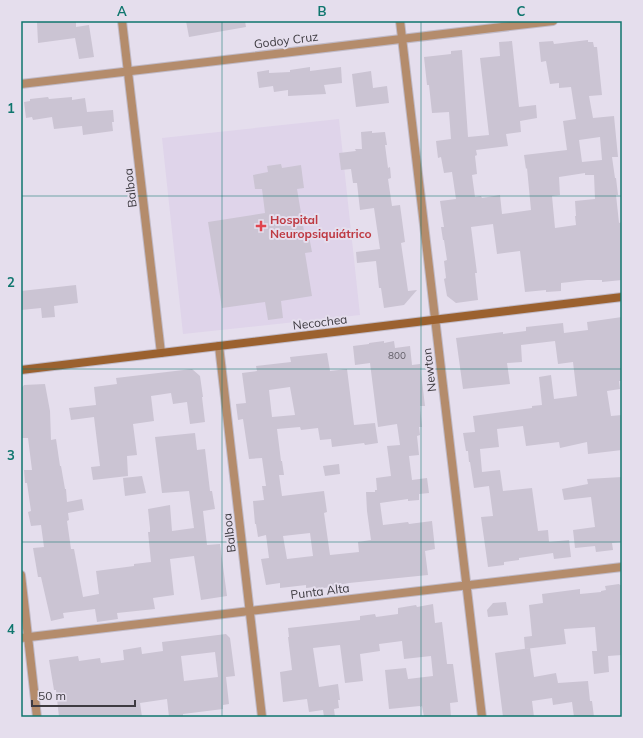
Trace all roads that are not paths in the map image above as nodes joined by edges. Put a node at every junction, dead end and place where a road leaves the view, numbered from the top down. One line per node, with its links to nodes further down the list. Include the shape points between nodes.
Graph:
1 (122, 21): 5 (street, Balboa)
2 (400, 21): 4 (street, Newton)
3 (553, 21): 4 (street, Godoy Cruz)
4 (402, 39): 5 (street, Godoy Cruz); 8 (street, Newton)
5 (128, 71): 6 (street, Godoy Cruz); 10 (street, Balboa)
6 (21, 84)
7 (622, 297): 8 (main road, Necochea)
8 (436, 320): 9 (main road, Necochea); 14 (street, Newton)
9 (219, 346): 10 (main road, Necochea); 15 (street, Balboa)
10 (161, 353): 11 (main road, Necochea)
11 (21, 370)
12 (622, 567): 14 (street, Punta Alta)
13 (21, 575): 16 (street)
14 (467, 585): 15 (street, Punta Alta); 19 (street, Newton)
15 (250, 611): 16 (street, Punta Alta); 18 (street, Balboa)
16 (25, 637): 17 (street)
17 (38, 717)
18 (262, 717)
19 (482, 717)

